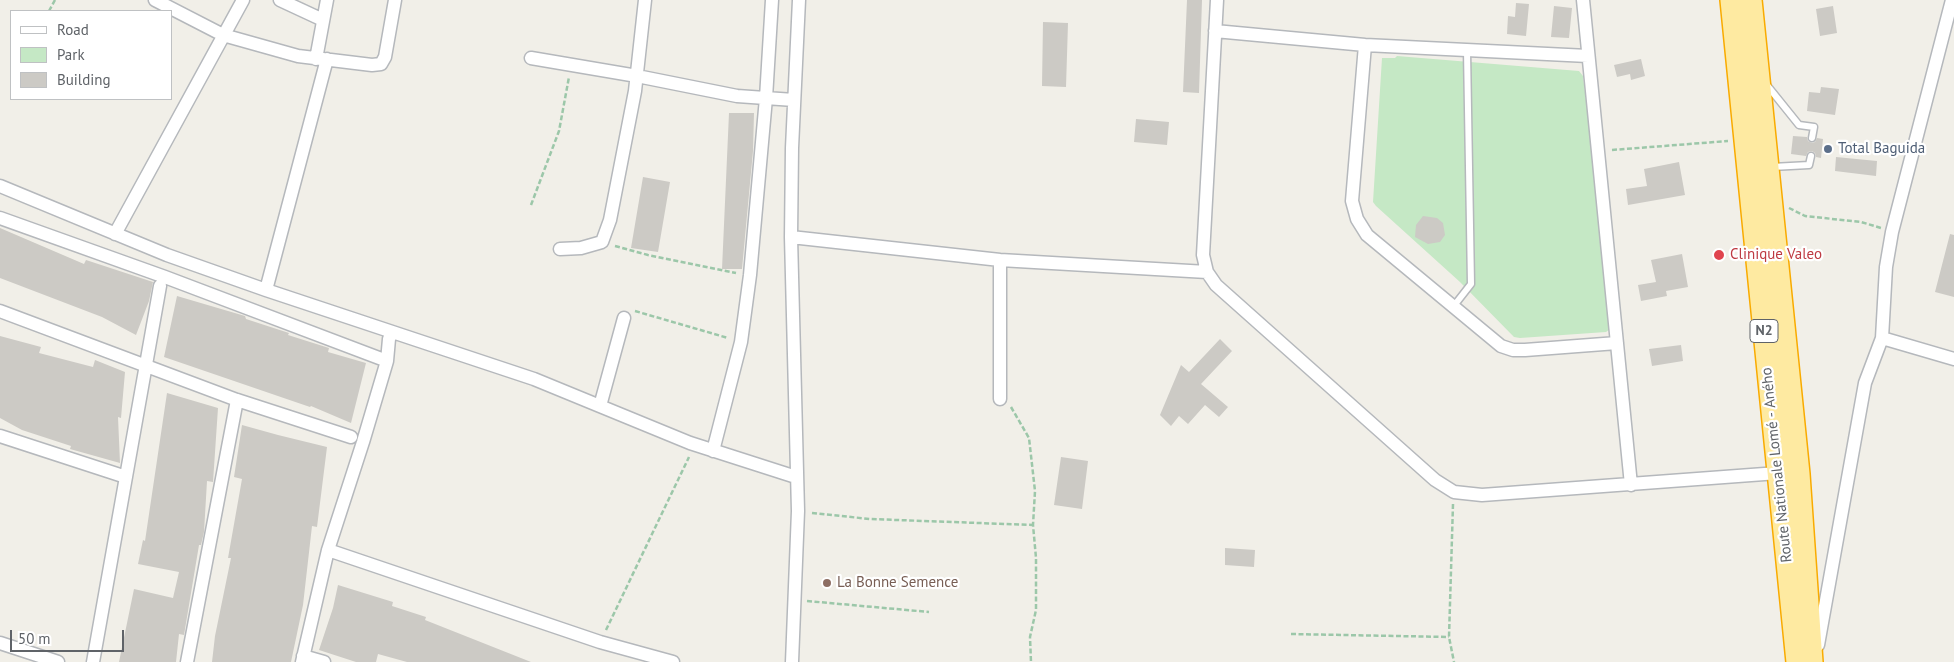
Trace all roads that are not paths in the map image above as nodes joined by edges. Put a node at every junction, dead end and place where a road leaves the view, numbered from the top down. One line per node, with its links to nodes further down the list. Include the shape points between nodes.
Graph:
1 (155, 0): 16 (street)
2 (242, 0): 16 (street)
3 (280, 0): 14 (street)
4 (327, 0): 14 (street)
5 (395, 0): 21 (street, via 381,64)
6 (645, 0): 23 (street)
7 (772, 0): 24 (street)
8 (799, 0): 25 (street)
9 (1217, 0): 15 (street)
10 (1583, 0): 19 (street)
11 (1731, 0): 53 (highway, Route Nationale Lomé - Aného / N2)
12 (1751, 0): 22 (highway, Route Nationale Lomé - Aného / N2)
13 (1952, 0): 42 (street, via 1892,232 1886,267)
14 (323, 20): 21 (street)
15 (1215, 31): 17 (street); 35 (street, via 1203,255)
16 (223, 35): 21 (street, via 298,56); 31 (street)
17 (1365, 45): 18 (street); 38 (street, via 1352,201 1356,219 1367,235)
18 (1467, 51): 19 (street); 38 (lane, via 1471,284)
19 (1588, 56): 43 (street)
20 (531, 58): 23 (street)
21 (322, 59): 37 (street)
22 (1759, 74): 26 (lane, via 1799,125 1814,127); 28 (highway, Route Nationale Lomé - Aného / N2)
23 (637, 76): 24 (street, via 737,96); 33 (street, via 616,197 602,242)
24 (766, 98): 25 (street); 52 (street, via 741,342)
25 (794, 100): 32 (street)
26 (1812, 138)
27 (1811, 156): 28 (lane, via 1809,166)
28 (1768, 167): 67 (highway, Route Nationale Lomé - Aného / N2, via 1799,474)
29 (0, 186): 31 (street)
30 (0, 218): 45 (street)
31 (115, 234): 37 (street)
32 (791, 237): 34 (street); 55 (street)
33 (560, 249)
34 (1000, 260): 35 (street); 47 (street)
35 (1207, 272): 56 (street, via 1216,285 1434,480 1454,492 1482,495)
36 (160, 286): 46 (street)
37 (266, 290): 41 (street)
38 (1453, 307): 43 (street, via 1501,346 1513,350)
39 (0, 311): 46 (street)
40 (624, 318): 49 (street)
41 (392, 332): 45 (street); 49 (street, via 534,379)
42 (1882, 338): 44 (street); 67 (street, via 1866,383)
43 (1617, 343): 56 (street)
44 (1954, 359)
45 (387, 361): 57 (street)
46 (146, 366): 48 (street); 54 (street)
47 (1000, 399)
48 (237, 400): 51 (street); 62 (street)
49 (600, 406): 52 (street)
50 (0, 436): 54 (street)
51 (352, 437)
52 (713, 451): 55 (street)
53 (1778, 473): 56 (street); 66 (highway, Route Nationale Lomé - Aného / N2)
54 (126, 477): 61 (street)
55 (796, 478): 65 (street, via 798,511)
56 (1631, 485)
57 (328, 550): 59 (street); 64 (street, via 600,642)
58 (0, 643): 60 (street)
59 (302, 659): 63 (street)
60 (58, 662)
61 (93, 662)
62 (186, 662)
63 (324, 662)
64 (673, 662)
65 (792, 662)
66 (1797, 662)
67 (1813, 662)

